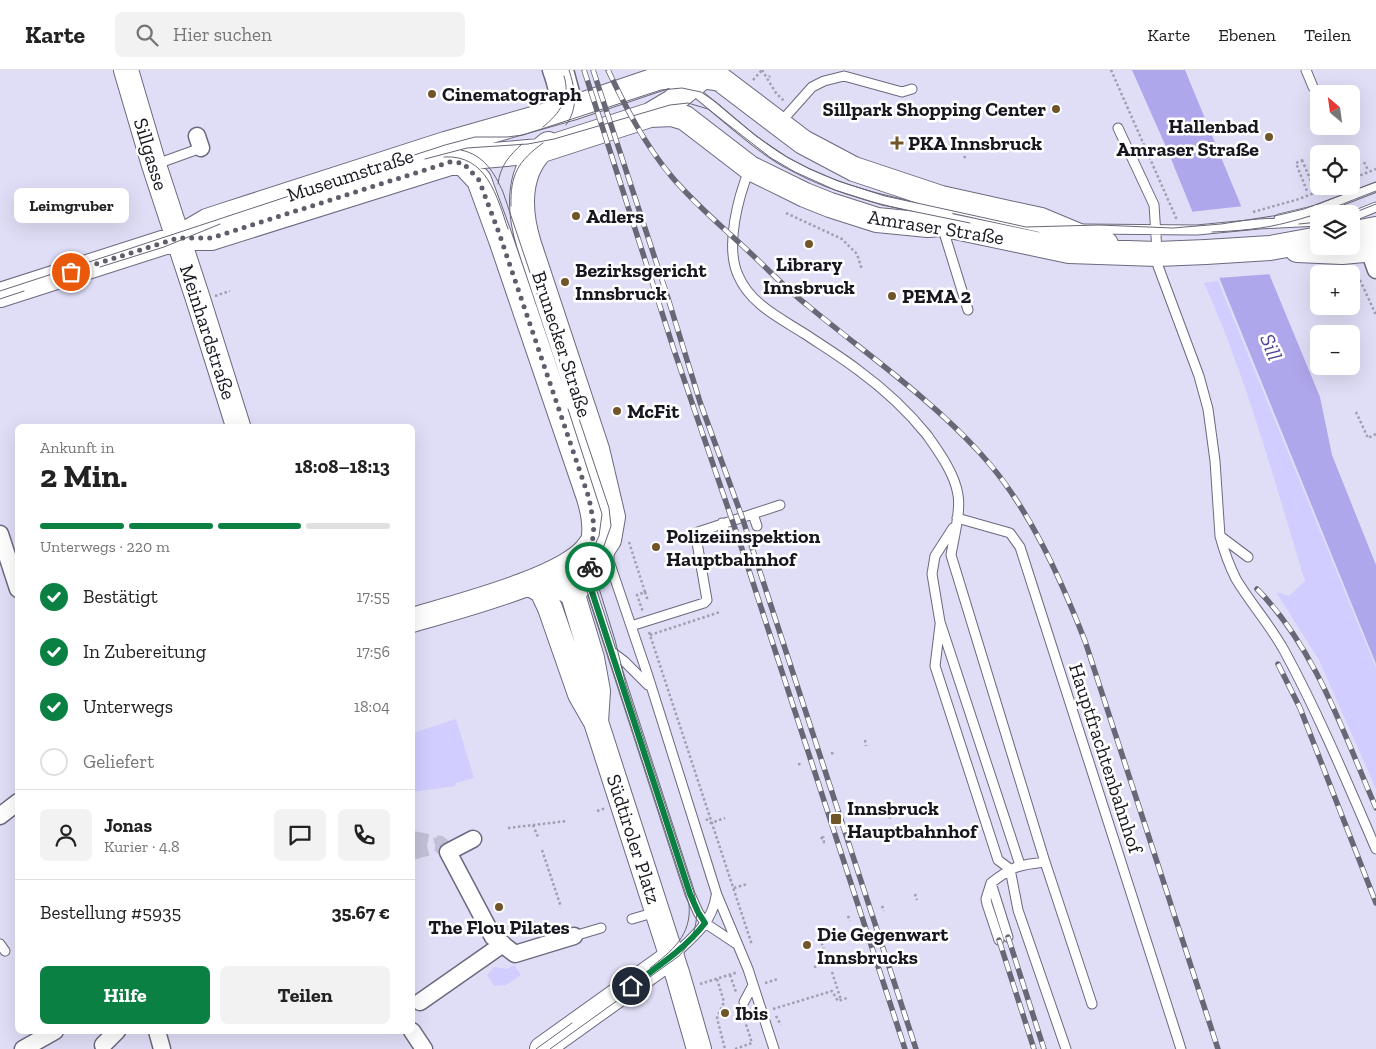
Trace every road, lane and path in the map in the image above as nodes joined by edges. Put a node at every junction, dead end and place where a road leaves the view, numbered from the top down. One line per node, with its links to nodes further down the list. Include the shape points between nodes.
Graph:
1 (126, 70): 22 (street, Sillgasse)
2 (551, 70): 14 (street, via 558,97 553,108)
3 (565, 70): 12 (street)
4 (762, 70): 11 (path)
5 (1111, 70): 37 (path)
6 (1306, 70): 8 (lane)
7 (843, 73): 10 (lane, via 902,92); 15 (lane, via 812,87)
8 (1312, 85)
9 (693, 87): 12 (street, Museumstraße, via 634,88); 13 (street, Amraser Straße, via 672,114); 15 (street, Amraser Straße); 23 (street, Amraser Straße); 33 (lane, via 761,145 791,165 845,189)
10 (912, 89)
11 (784, 101)
12 (575, 107): 14 (street, Museumstraße); 18 (street, via 573,125)
13 (650, 115): 18 (street, Museumstraße)
14 (533, 119): 19 (street, Museumstraße, via 499,137); 42 (street, Museumstraße, via 215,218)
15 (779, 124): 29 (street, Amraser Straße, via 839,162)
16 (1118, 128): 45 (lane, via 1154,205)
17 (199, 142): 22 (lane)
18 (538, 151): 19 (street, Museumstraße); 67 (street, Brunecker Straße, via 523,182 523,224 603,459 613,517)
19 (483, 156): 20 (street, Museumstraße); 28 (street)
20 (450, 162): 28 (street, Brunecker Straße, via 463,163); 42 (street, Museumstraße, via 211,238)
21 (1364, 162): 25 (path)
22 (154, 165): 42 (street, Sillgasse)
23 (750, 168): 39 (street, Amraser Straße, via 830,205 889,222); 59 (lane, via 737,203 732,251 745,289 755,301 859,370 903,407 931,441 954,479 959,497)
24 (1376, 169): 26 (path)
25 (1368, 170)
26 (1360, 175)
27 (1310, 179): 31 (path, via 1302,160 1296,163)
28 (479, 180): 67 (street, Brunecker Straße, via 495,234 589,498 594,518)
29 (896, 184): 33 (lane); 41 (street, Amraser Straße, via 966,204 1029,217)
30 (1376, 187): 40 (lane, via 1316,210)
31 (1307, 191)
32 (1310, 195): 35 (path)
33 (910, 206): 39 (lane); 39 (lane)
34 (1376, 208): 43 (lane)
35 (1254, 212)
36 (786, 213): 47 (path, via 842,239 856,254)
37 (1177, 220)
38 (1310, 221): 40 (lane)
39 (943, 222): 41 (street, Amraser Straße); 52 (lane)
40 (1259, 224): 45 (lane, via 1196,230)
41 (1043, 233): 45 (street, Amraser Straße, via 1097,242); 45 (street, Amraser Straße, via 1069,251)
42 (178, 238): 50 (street, Museumstraße); 55 (street, Meinhardstraße)
43 (1366, 240): 46 (street, Amraser Straße, via 1342,252)
44 (1310, 241): 46 (street, Amraser Straße)
45 (1157, 243): 46 (street, Amraser Straße, via 1206,252); 64 (lane, via 1158,266 1208,409)
46 (1270, 248)
47 (862, 270)
48 (1360, 280): 53 (path)
49 (230, 291): 51 (path)
50 (0, 295)
51 (215, 296)
52 (968, 310)
53 (1376, 315)
54 (1356, 412): 56 (path, via 1368,438)
55 (237, 424)
56 (1376, 434)
57 (780, 505): 58 (lane)
58 (753, 514): 60 (lane); 61 (lane)
59 (956, 521): 72 (lane, via 936,556 932,574); 95 (lane, via 951,555); 152 (lane, Hauptfrachtenbahnhof, via 1010,533 1020,547)
60 (722, 524): 63 (lane); 71 (lane, via 698,532 696,536 707,600)
61 (757, 526)
62 (0, 534): 66 (street)
63 (726, 535)
64 (1220, 536): 65 (lane); 93 (lane, via 1237,579 1298,676)
65 (1248, 557)
66 (6, 569)
67 (580, 570): 68 (path); 70 (street); 73 (lane, via 609,561); 74 (lane); 76 (street, Südtiroler Platz, via 598,691); 76 (street, Südtiroler Platz, via 532,585 542,591 550,608 580,694)
68 (645, 592): 69 (path); 71 (path, via 637,594)
69 (648, 601)
70 (415, 619)
71 (646, 622): 73 (lane); 88 (path)
72 (940, 622): 96 (lane); 97 (lane, via 935,666 998,860)
73 (631, 626): 75 (lane)
74 (612, 652): 75 (lane); 112 (lane, via 690,894)
75 (650, 688): 101 (lane)
76 (596, 722): 108 (street, Südtiroler Platz)
77 (865, 740): 78 (path)
78 (866, 746)
79 (832, 752): 80 (path)
80 (833, 757)
81 (798, 763): 82 (path)
82 (800, 768)
83 (15, 804): 84 (street)
84 (0, 816)
85 (725, 818): 88 (path)
86 (706, 819): 88 (path)
87 (566, 821): 89 (path)
88 (711, 823): 99 (path)
89 (533, 825): 90 (path); 91 (path)
90 (508, 828)
91 (538, 837)
92 (473, 839): 117 (street, via 448,852 493,937)
93 (1376, 849)
94 (542, 850): 104 (path)
95 (1043, 858): 96 (lane); 137 (lane)
96 (1020, 865): 97 (lane)
97 (1010, 869): 116 (lane, via 991,883 986,899); 151 (lane, via 1018,910)
98 (747, 884): 99 (path)
99 (733, 888): 103 (path)
100 (915, 894): 102 (path)
101 (717, 895): 112 (lane, via 714,909); 118 (lane)
102 (917, 900)
103 (739, 905): 106 (path); 119 (path)
104 (561, 906)
105 (882, 906): 107 (path)
106 (735, 907)
107 (884, 910)
108 (657, 912): 110 (lane); 121 (street, Südtiroler Platz)
109 (848, 916): 111 (path)
110 (632, 919)
111 (850, 921)
112 (705, 923): 118 (lane); 121 (lane)
113 (601, 928): 114 (lane)
114 (574, 936): 117 (street, via 515,954)
115 (827, 936): 120 (path, via 820,938)
116 (1003, 939)
117 (503, 944): 135 (street)
118 (737, 944): 124 (lane)
119 (753, 948)
120 (824, 950)
121 (672, 956): 131 (street, Südtiroler Platz); 146 (street)
122 (835, 960): 123 (path)
123 (814, 967)
124 (748, 969): 126 (path); 130 (lane)
125 (832, 972): 133 (path)
126 (730, 975): 127 (path); 136 (path)
127 (717, 979): 131 (path); 148 (path, via 724,1002 717,1018)
128 (778, 979): 129 (path)
129 (764, 983)
130 (753, 985): 136 (lane); 150 (lane)
131 (682, 990): 147 (street, Südtiroler Platz)
132 (847, 998): 133 (path)
133 (841, 1000): 134 (path, via 838,1001 832,991 773,1009)
134 (770, 1001)
135 (420, 1002)
136 (741, 1003): 149 (path, via 752,1043)
137 (1092, 1004)
138 (47, 1034): 143 (street)
139 (113, 1034): 142 (street)
140 (157, 1034): 144 (street)
141 (414, 1034): 145 (street)
142 (103, 1042)
143 (23, 1049)
144 (162, 1049)
145 (424, 1049)
146 (542, 1049)
147 (699, 1049)
148 (725, 1049)
149 (735, 1049)
150 (774, 1049)
151 (1066, 1049)
152 (1181, 1049)

